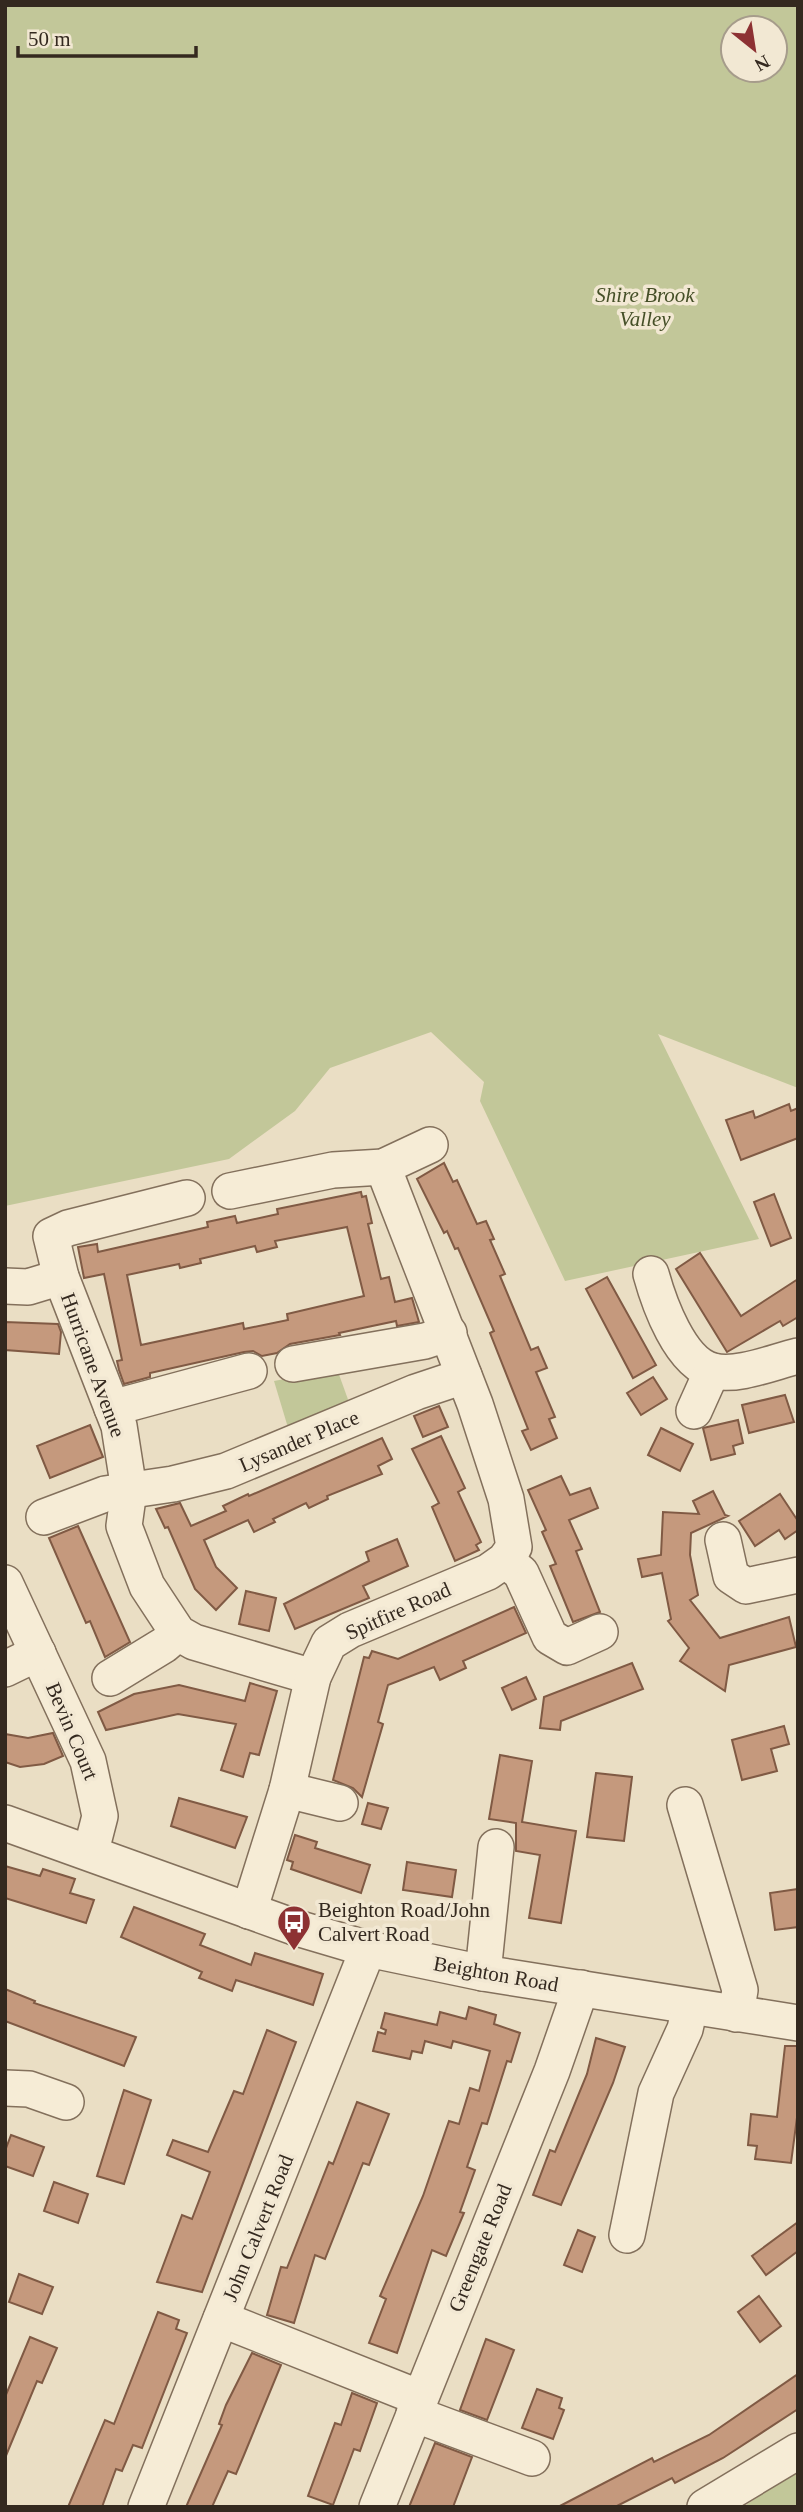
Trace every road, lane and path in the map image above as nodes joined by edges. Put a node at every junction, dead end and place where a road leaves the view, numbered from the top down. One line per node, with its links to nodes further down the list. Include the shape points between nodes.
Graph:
1 (430, 1145): 2 (street)
2 (383, 1167): 3 (street, via 332,1170); 8 (street)
3 (230, 1191)
4 (187, 1198): 6 (street, Hurricane Avenue, via 51,1236)
5 (651, 1274): 12 (street, via 662,1310 679,1339)
6 (61, 1277): 7 (street, via 28,1287); 14 (street, Hurricane Avenue)
7 (5, 1286)
8 (449, 1333): 10 (street); 13 (street)
9 (798, 1356): 12 (street, via 730,1372)
10 (293, 1364)
11 (249, 1371): 14 (street)
12 (712, 1371): 15 (street)
13 (464, 1376): 16 (street, Lysander Place, via 226,1471); 19 (street, via 511,1521 514,1547)
14 (112, 1408): 16 (street, Hurricane Avenue)
15 (694, 1411)
16 (129, 1490): 17 (street, Lysander Place); 23 (street, Hurricane Avenue, via 124,1526 147,1586)
17 (44, 1517)
18 (723, 1540): 20 (street, via 731,1576 746,1586)
19 (505, 1560): 22 (street, via 521,1573 550,1637 567,1647); 26 (street, Spitfire Road, via 488,1572 350,1630 329,1643)
20 (798, 1575)
21 (5, 1583): 24 (street, Bevin Court)
22 (600, 1632)
23 (178, 1633): 26 (street, via 194,1642); 27 (street)
24 (38, 1653): 25 (street); 33 (street, Bevin Court, via 96,1788 100,1816)
25 (5, 1669)
26 (313, 1677): 28 (street, Spitfire Road)
27 (110, 1678)
28 (287, 1790): 29 (street); 34 (street, Spitfire Road)
29 (340, 1803)
30 (685, 1805): 39 (street, via 740,1990)
31 (5, 1823): 33 (street, Beighton Road)
32 (496, 1847): 36 (street)
33 (90, 1851): 34 (street, Beighton Road)
34 (249, 1911): 35 (street, Beighton Road)
35 (368, 1949): 36 (street, Beighton Road); 44 (street, John Calvert Road)
36 (483, 1973): 37 (street, Beighton Road)
37 (581, 1988): 38 (street, Beighton Road); 45 (street, Greengate Road)
38 (690, 2007): 39 (street, Beighton Road); 43 (street, via 656,2093)
39 (736, 2014): 40 (street, Beighton Road)
40 (798, 2023)
41 (5, 2088): 42 (street, via 29,2089)
42 (66, 2102)
43 (627, 2235)
44 (221, 2319): 45 (street); 48 (street, John Calvert Road)
45 (417, 2406): 47 (street); 49 (street, Greengate Road)
46 (798, 2451): 50 (street)
47 (532, 2458)
48 (146, 2507)
49 (377, 2507)
50 (705, 2507)

